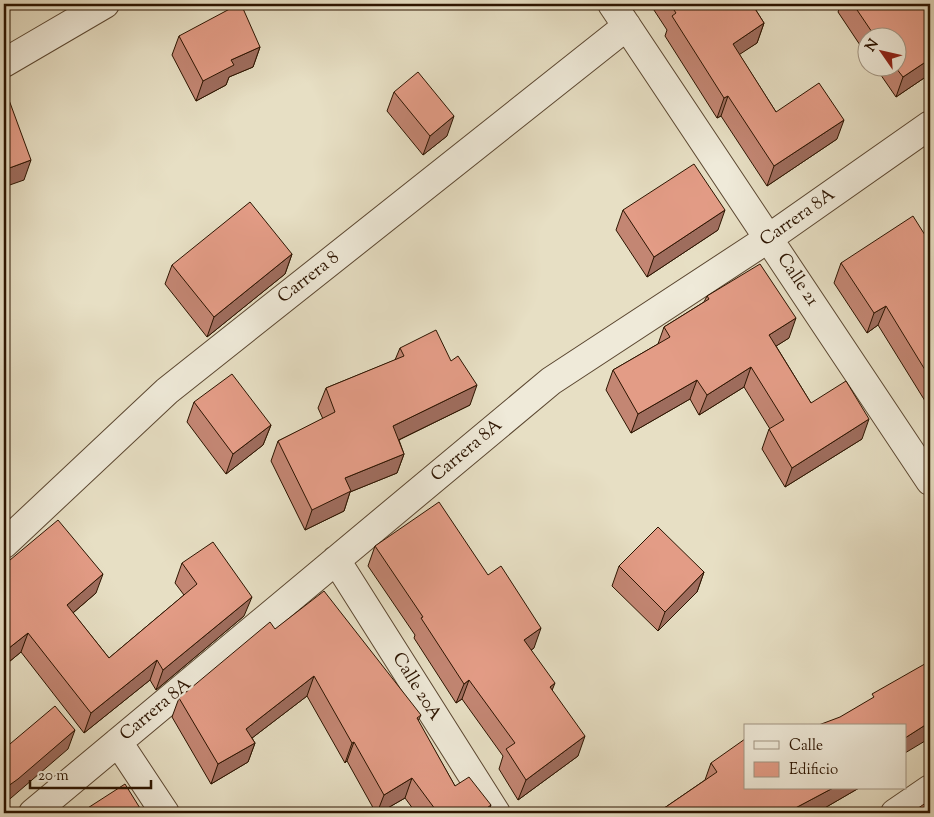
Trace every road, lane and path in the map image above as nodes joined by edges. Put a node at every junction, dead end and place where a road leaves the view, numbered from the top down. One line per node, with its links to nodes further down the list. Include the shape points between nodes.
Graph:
1 (105, 4): 4 (street)
2 (612, 4): 3 (street, Calle 21)
3 (628, 26): 6 (street, Calle 21); 8 (street, Carrera 8, via 167,391)
4 (4, 63)
5 (930, 125): 6 (street, Carrera 8A)
6 (769, 238): 7 (street, Calle 21); 9 (street, Carrera 8A, via 551,381)
7 (930, 481)
8 (4, 544)
9 (336, 560): 10 (street, Carrera 8A); 14 (street, Calle 20A)
10 (118, 742): 12 (street, Carrera 8A); 13 (street)
11 (930, 788): 15 (street)
12 (32, 813)
13 (165, 813)
14 (496, 813)
15 (895, 813)

